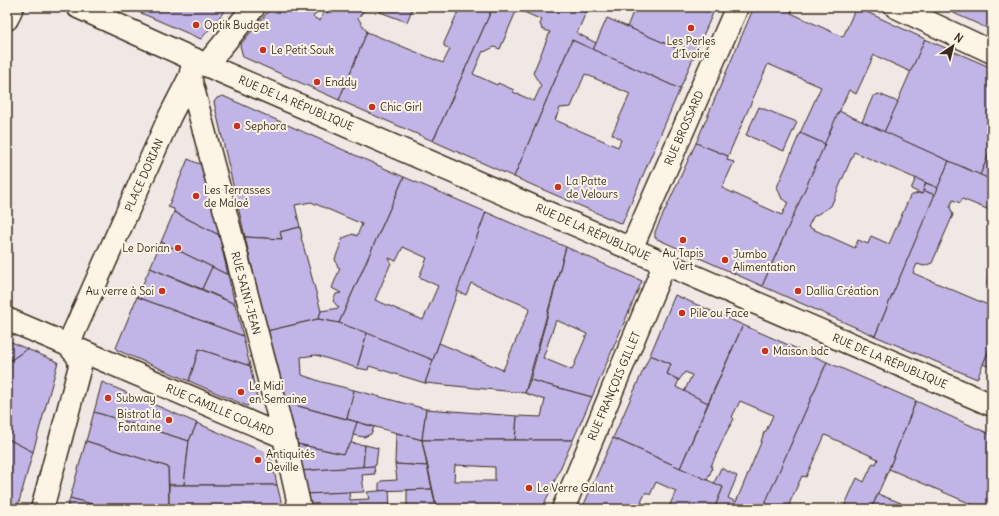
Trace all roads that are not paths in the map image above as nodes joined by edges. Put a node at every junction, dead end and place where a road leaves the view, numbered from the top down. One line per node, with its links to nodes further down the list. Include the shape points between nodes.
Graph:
1 (12, 7): 6 (street)
2 (78, 7): 8 (street)
3 (254, 7): 8 (street, PLACE DORIAN)
4 (737, 7): 9 (street, RUE BROSSARD)
5 (896, 7): 7 (street)
6 (7, 19)
7 (992, 52)
8 (197, 67): 9 (street, RUE DE LA RÉPUBLIQUE); 12 (street, PLACE DORIAN, via 170,116); 14 (street, RUE SAINT-JEAN)
9 (631, 249): 10 (street, RUE DE LA RÉPUBLIQUE)
10 (665, 263): 13 (street, RUE DE LA RÉPUBLIQUE); 17 (street, RUE FRANÇOIS GILLET)
11 (7, 319): 12 (street)
12 (68, 346): 14 (street, RUE CAMILLE COLARD); 15 (street, via 78,356 80,366)
13 (992, 405)
14 (284, 437): 16 (street, RUE SAINT-JEAN)
15 (42, 509)
16 (300, 509)
17 (563, 509)

